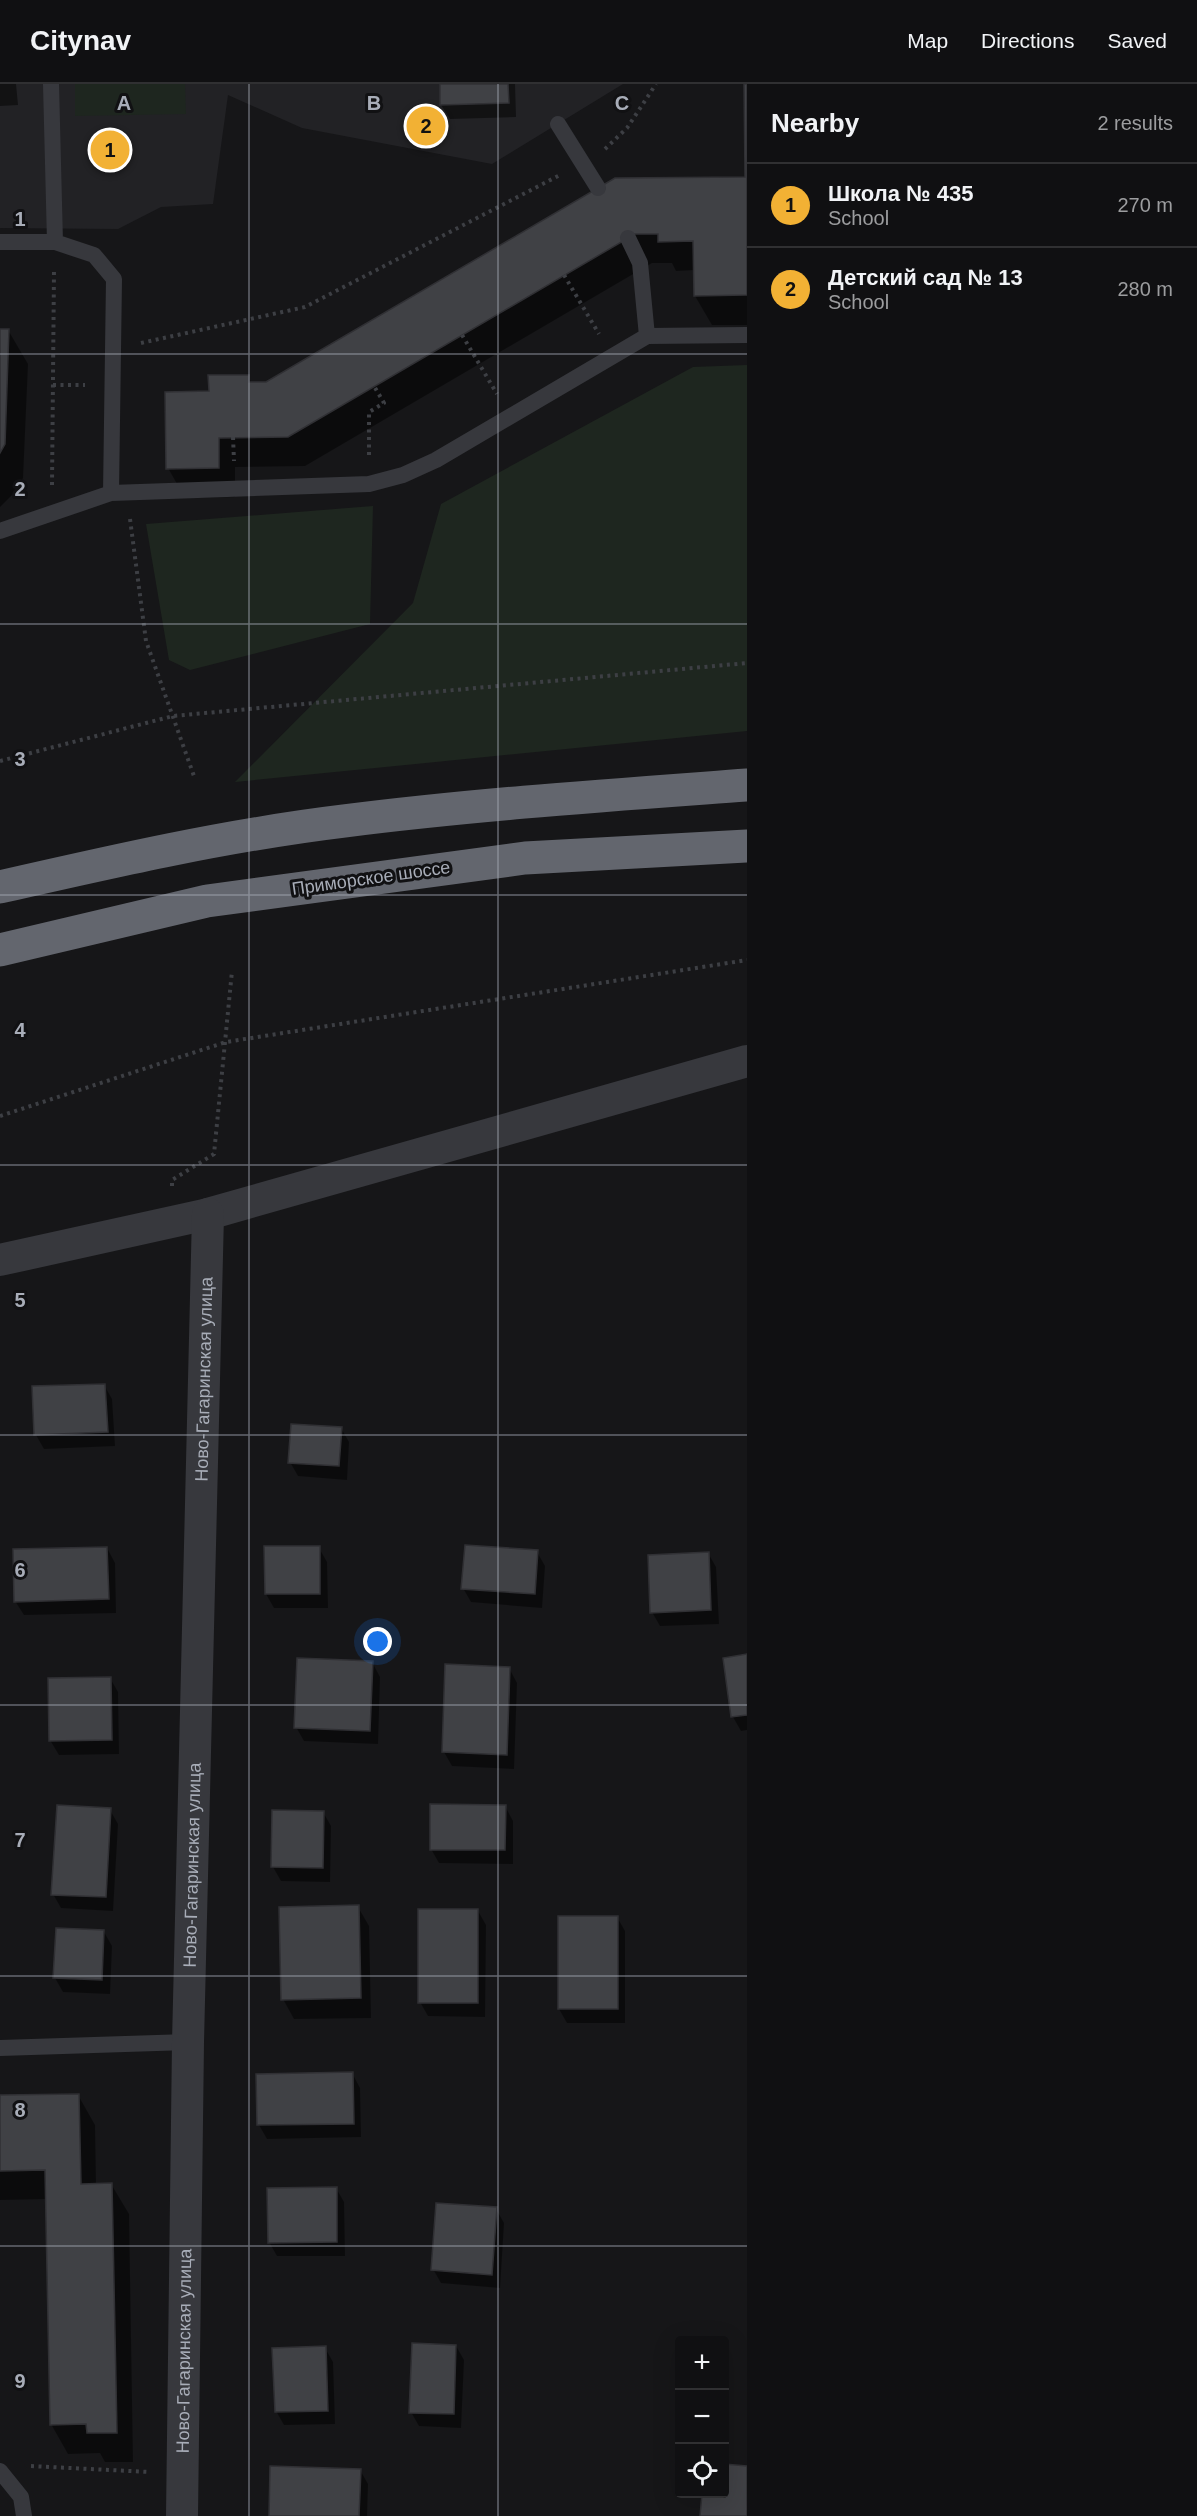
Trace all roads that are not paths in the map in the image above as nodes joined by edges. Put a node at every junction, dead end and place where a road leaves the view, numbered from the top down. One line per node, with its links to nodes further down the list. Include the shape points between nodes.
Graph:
1 (51, 84): 6 (lane)
2 (558, 124): 3 (lane)
3 (598, 188)
4 (628, 238): 8 (lane, via 640,263)
5 (0, 242): 6 (lane)
6 (55, 242): 9 (lane, via 94,255 114,279)
7 (747, 335): 8 (lane)
8 (647, 336): 9 (lane, via 436,460 403,475 369,484)
9 (119, 493): 10 (lane)
10 (0, 531)
11 (747, 785): 13 (highway, via 536,800 342,821 172,848)
12 (747, 846): 14 (highway, Приморское шоссе, via 525,858 231,897)
13 (0, 887)
14 (0, 950)
15 (747, 1061): 16 (street)
16 (208, 1214): 17 (street); 18 (street, Ново-Гагаринская улица)
17 (0, 1260)
18 (188, 2042): 19 (lane); 22 (street, Ново-Гагаринская улица)
19 (0, 2048)
20 (0, 2471): 21 (lane, via 21,2497)
21 (24, 2516)
22 (182, 2516)

